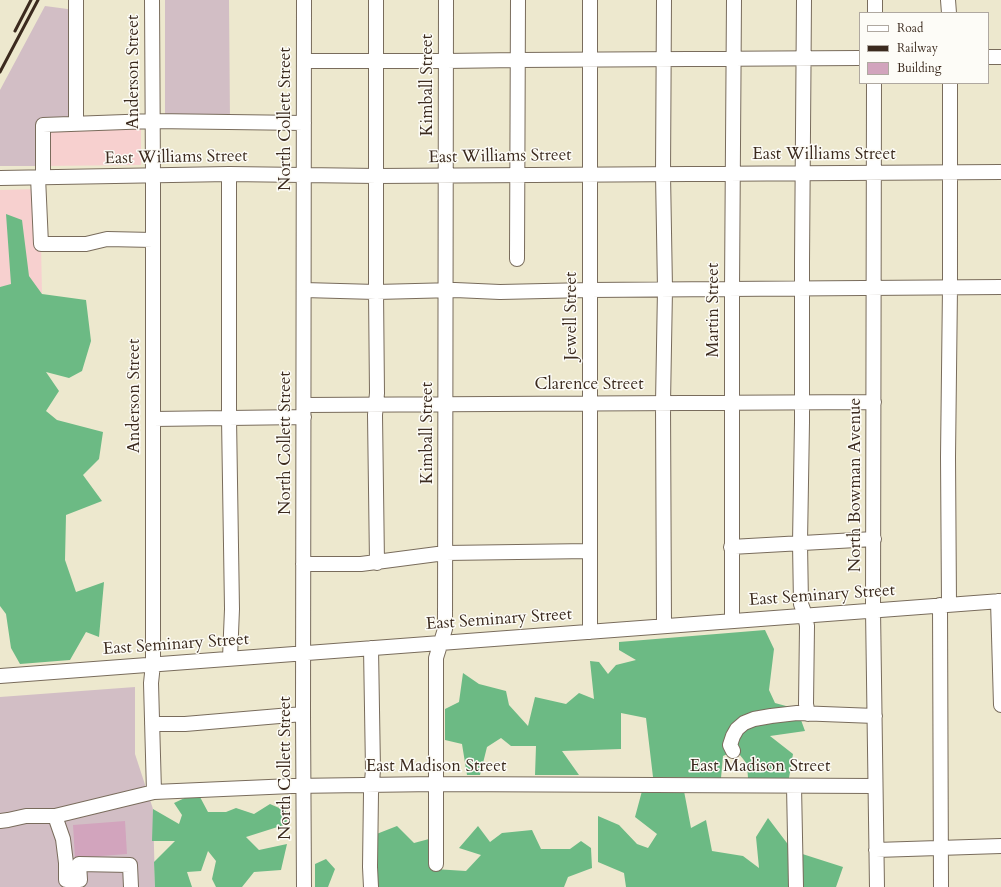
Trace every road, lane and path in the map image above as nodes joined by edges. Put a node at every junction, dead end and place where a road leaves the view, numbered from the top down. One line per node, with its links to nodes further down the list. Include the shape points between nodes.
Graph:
1 (76, 0): 30 (street)
2 (152, 0): 28 (street, Anderson Street)
3 (304, 0): 22 (street, North Collett Street)
4 (376, 0): 23 (street)
5 (446, 0): 25 (street, Kimball Street)
6 (518, 0): 24 (street)
7 (590, 0): 19 (street, Jewell Street)
8 (664, 0): 20 (street)
9 (734, 0): 21 (street, Martin Street)
10 (804, 0): 16 (street)
11 (875, 0): 13 (street)
12 (948, 0): 14 (street)
13 (875, 12)
14 (949, 12)
15 (1001, 57): 18 (street)
16 (804, 58): 17 (street); 21 (street); 37 (street)
17 (859, 58)
18 (989, 58)
19 (590, 59): 20 (street); 24 (street); 34 (street, Jewell Street)
20 (664, 59): 21 (street); 35 (street)
21 (734, 59): 36 (street, Martin Street)
22 (304, 60): 23 (street); 29 (street, North Collett Street)
23 (376, 60): 25 (street); 43 (street)
24 (518, 60): 25 (street); 40 (street)
25 (446, 61): 39 (street, Kimball Street)
26 (874, 84): 38 (street, North Bowman Avenue)
27 (950, 84): 32 (street)
28 (153, 121): 29 (street); 30 (street); 41 (street, Anderson Street)
29 (304, 123): 42 (street, North Collett Street)
30 (76, 124): 44 (street, via 43,125)
31 (1001, 172): 32 (street, East Williams Street)
32 (950, 173): 38 (street, East Williams Street); 50 (street)
33 (230, 174): 41 (street, East Williams Street); 42 (street, East Williams Street); 66 (street)
34 (590, 174): 35 (street, East Williams Street); 40 (street, East Williams Street); 56 (street, Jewell Street)
35 (663, 174): 36 (street, East Williams Street); 51 (street)
36 (733, 174): 37 (street, East Williams Street); 52 (street, Martin Street)
37 (803, 174): 38 (street, East Williams Street); 53 (street)
38 (875, 174): 49 (street, North Bowman Avenue)
39 (446, 175): 40 (street, East Williams Street); 43 (street, East Williams Street); 55 (street, Kimball Street)
40 (518, 175): 47 (street)
41 (153, 176): 44 (street, East Williams Street); 46 (street, Anderson Street)
42 (304, 176): 43 (street, East Williams Street); 54 (street, North Collett Street)
43 (377, 176): 57 (street)
44 (40, 177): 45 (street, East Williams Street); 46 (street, via 41,244 86,244 107,239)
45 (0, 178)
46 (153, 240): 67 (street, Anderson Street)
47 (517, 259)
48 (1001, 287): 50 (street)
49 (875, 288): 50 (street); 53 (street); 59 (street, North Bowman Avenue)
50 (950, 288): 76 (street)
51 (665, 289): 52 (street); 56 (street); 61 (street)
52 (732, 289): 53 (street); 62 (street, Martin Street)
53 (802, 289): 58 (street)
54 (304, 290): 57 (street); 65 (street, North Collett Street)
55 (446, 290): 56 (street); 57 (street); 64 (street, Kimball Street)
56 (589, 290): 60 (street, Jewell Street)
57 (376, 292): 63 (street)
58 (802, 402): 59 (street, Clarence Street); 62 (street, Clarence Street); 69 (street)
59 (874, 402): 68 (street, North Bowman Avenue)
60 (591, 403): 61 (street, Clarence Street); 64 (street, Clarence Street); 71 (street, Jewell Street)
61 (663, 403): 62 (street, Clarence Street); 80 (street)
62 (732, 403): 70 (street, Martin Street)
63 (375, 405): 64 (street, Clarence Street); 65 (street, Clarence Street); 73 (street)
64 (446, 405): 72 (street, Kimball Street)
65 (304, 411): 66 (street, Clarence Street); 74 (street, North Collett Street)
66 (229, 418): 67 (street, Clarence Street); 85 (street, via 232,609)
67 (153, 419): 86 (street, Anderson Street)
68 (874, 539): 69 (street); 77 (street, North Bowman Avenue)
69 (800, 543): 70 (street); 78 (street, via 801,604)
70 (731, 547): 79 (street, Martin Street)
71 (590, 551): 72 (street); 81 (street, Jewell Street)
72 (445, 553): 73 (street); 82 (street, Kimball Street, via 445,629)
73 (377, 563): 74 (street)
74 (303, 564): 84 (street, North Collett Street)
75 (1000, 601): 76 (street, East Seminary Street); 88 (street)
76 (945, 604): 77 (street, East Seminary Street); 103 (street)
77 (873, 610): 78 (street, East Seminary Street); 91 (street, North Bowman Avenue)
78 (805, 615): 79 (street, East Seminary Street); 90 (street)
79 (732, 621): 80 (street, East Seminary Street)
80 (664, 626): 81 (street, East Seminary Street)
81 (590, 632): 82 (street, East Seminary Street)
82 (440, 643): 83 (street, East Seminary Street); 94 (street, Kimball Street, via 436,658)
83 (371, 648): 84 (street, East Seminary Street); 95 (street)
84 (303, 653): 85 (street, East Seminary Street); 89 (street, North Collett Street)
85 (230, 658): 86 (street, East Seminary Street)
86 (153, 664): 87 (street, East Seminary Street); 92 (street, Anderson Street)
87 (0, 676)
88 (1001, 705)
89 (303, 714): 92 (street, via 185,724); 96 (street, North Collett Street)
90 (808, 714): 91 (street); 93 (street, via 771,716 744,723 733,736 730,745)
91 (875, 716): 98 (street, North Bowman Avenue)
92 (152, 724): 99 (street, Anderson Street)
93 (733, 752)
94 (436, 784): 95 (street, East Madison Street); 97 (street, East Madison Street); 105 (street, Kimball Street)
95 (372, 785): 96 (street, East Madison Street); 108 (street)
96 (304, 786): 99 (street, East Madison Street); 107 (street, North Collett Street)
97 (794, 786): 98 (street, East Madison Street); 109 (street)
98 (875, 786): 104 (street, North Bowman Avenue)
99 (154, 792): 100 (street, East Madison Street)
100 (55, 816): 101 (street, East Madison Street, via 26,816); 106 (street, via 63,838 66,880 80,880 79,864 130,865)
101 (0, 821)
102 (1001, 846): 103 (street)
103 (942, 848): 104 (street); 111 (street)
104 (876, 850): 110 (street, North Bowman Avenue)
105 (436, 864)
106 (131, 887)
107 (304, 887)
108 (371, 887)
109 (796, 887)
110 (877, 887)
111 (942, 887)

